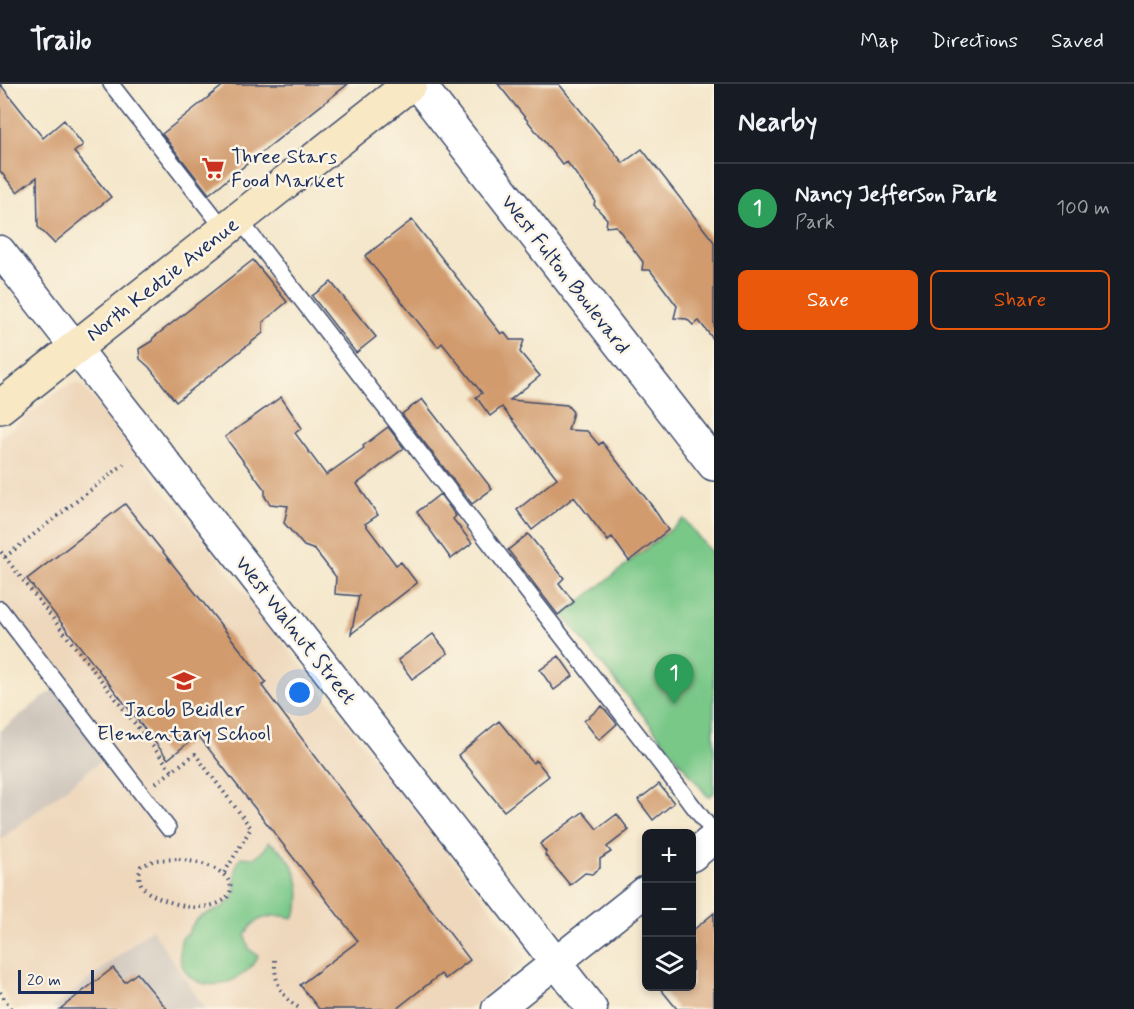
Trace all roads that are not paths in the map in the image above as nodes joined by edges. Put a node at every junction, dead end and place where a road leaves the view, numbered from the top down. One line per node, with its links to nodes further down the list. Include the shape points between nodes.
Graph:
1 (111, 84): 4 (lane)
2 (410, 84): 4 (main road, North Kedzie Avenue)
3 (418, 84): 8 (street, West Fulton Boulevard)
4 (232, 224): 6 (main road, North Kedzie Avenue); 11 (lane)
5 (0, 251): 6 (street, West Walnut Street)
6 (75, 347): 7 (main road, North Kedzie Avenue); 15 (street, West Walnut Street)
7 (0, 407)
8 (714, 464)
9 (0, 609): 10 (lane)
10 (168, 828)
11 (714, 832)
12 (714, 838): 13 (street)
13 (696, 853)
14 (642, 894): 15 (street)
15 (556, 963): 16 (street); 17 (street, West Walnut Street)
16 (497, 1009)
17 (592, 1009)

